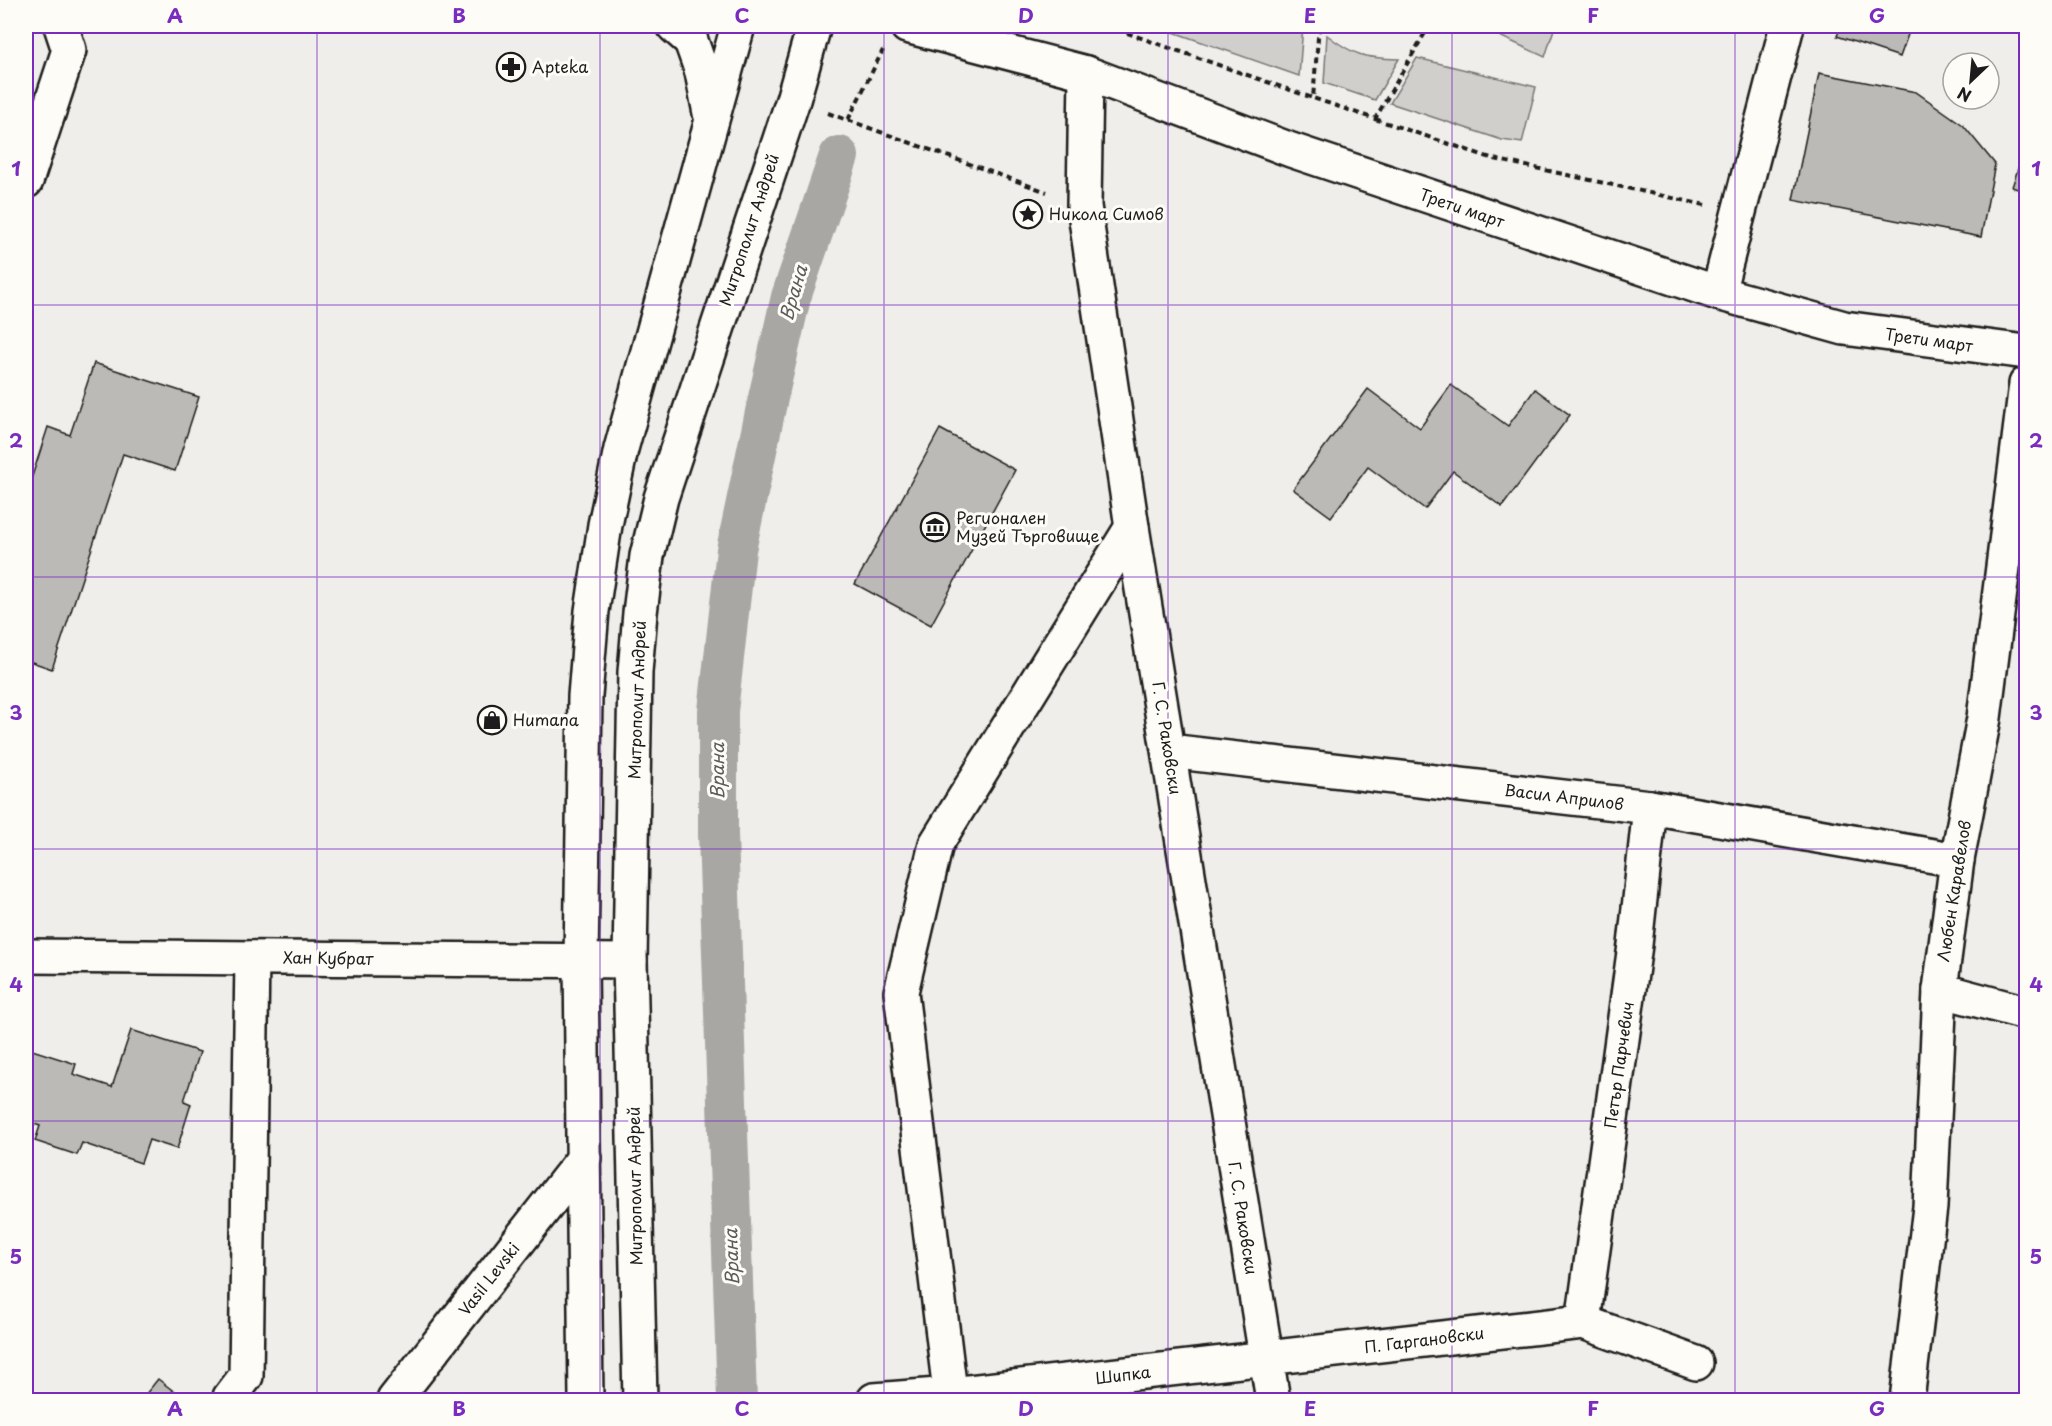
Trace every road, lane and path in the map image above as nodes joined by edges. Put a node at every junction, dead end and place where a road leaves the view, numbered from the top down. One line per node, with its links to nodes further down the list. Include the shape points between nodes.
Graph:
1 (674, 26): 17 (street, via 691,41)
2 (738, 26): 17 (street)
3 (814, 26): 16 (street, Митрополит Андрей)
4 (991, 26): 13 (street)
5 (1107, 26): 15 (path)
6 (1319, 26): 15 (path)
7 (1357, 26): 8 (path, via 1398,33)
8 (1421, 26)
9 (1429, 26): 18 (path)
10 (1787, 26): 23 (street)
11 (896, 36): 13 (street, Трети март); 19 (path)
12 (65, 38): 20 (street)
13 (1044, 62): 14 (street, Трети март)
14 (1086, 73): 21 (street, Г. С. Раковски); 23 (street, Трети март, via 1291,150)
15 (1313, 98): 18 (path)
16 (793, 100): 19 (path); 33 (street, Митрополит Андрей, via 671,464 647,556 635,672)
17 (711, 119): 32 (street, via 621,448 605,525 585,696)
18 (1375, 119): 22 (path, via 1494,159)
19 (848, 120): 21 (path)
20 (26, 181)
21 (1084, 206): 26 (street, Г. С. Раковски)
22 (1712, 206)
23 (1718, 293): 24 (street, Трети март, via 1844,328)
24 (2026, 352)
25 (2026, 384): 29 (street, Любен Каравелов, via 1984,718)
26 (1132, 527): 27 (street, Г. С. Раковски); 40 (street, via 936,844 901,992)
27 (1169, 751): 28 (street, Васил Априлов); 38 (street, Г. С. Раковски)
28 (1650, 807): 29 (street, Васил Априлов); 37 (street, Петър Парчевич)
29 (1957, 860): 34 (street, Любен Каравелов)
30 (26, 956): 31 (street, Хан Кубрат)
31 (252, 958): 32 (street, Хан Кубрат); 41 (street, via 246,1376 230,1396)
32 (581, 961): 33 (street, Хан Кубрат); 36 (street)
33 (630, 961): 44 (street, Митрополит Андрей)
34 (1940, 990): 35 (street); 47 (street, Любен Каравелов, via 1930,1207)
35 (2026, 1013)
36 (584, 1158): 42 (street, Vasil Levski); 43 (street)
37 (1583, 1322): 38 (street, П. Гаргановски); 39 (street)
38 (1265, 1358): 40 (street, Шипка); 46 (street, Г. С. Раковски)
39 (1696, 1363)
40 (951, 1397): 45 (street, Шипка)
41 (234, 1401)
42 (394, 1401)
43 (586, 1401)
44 (640, 1401)
45 (874, 1401)
46 (1273, 1401)
47 (1907, 1401)

